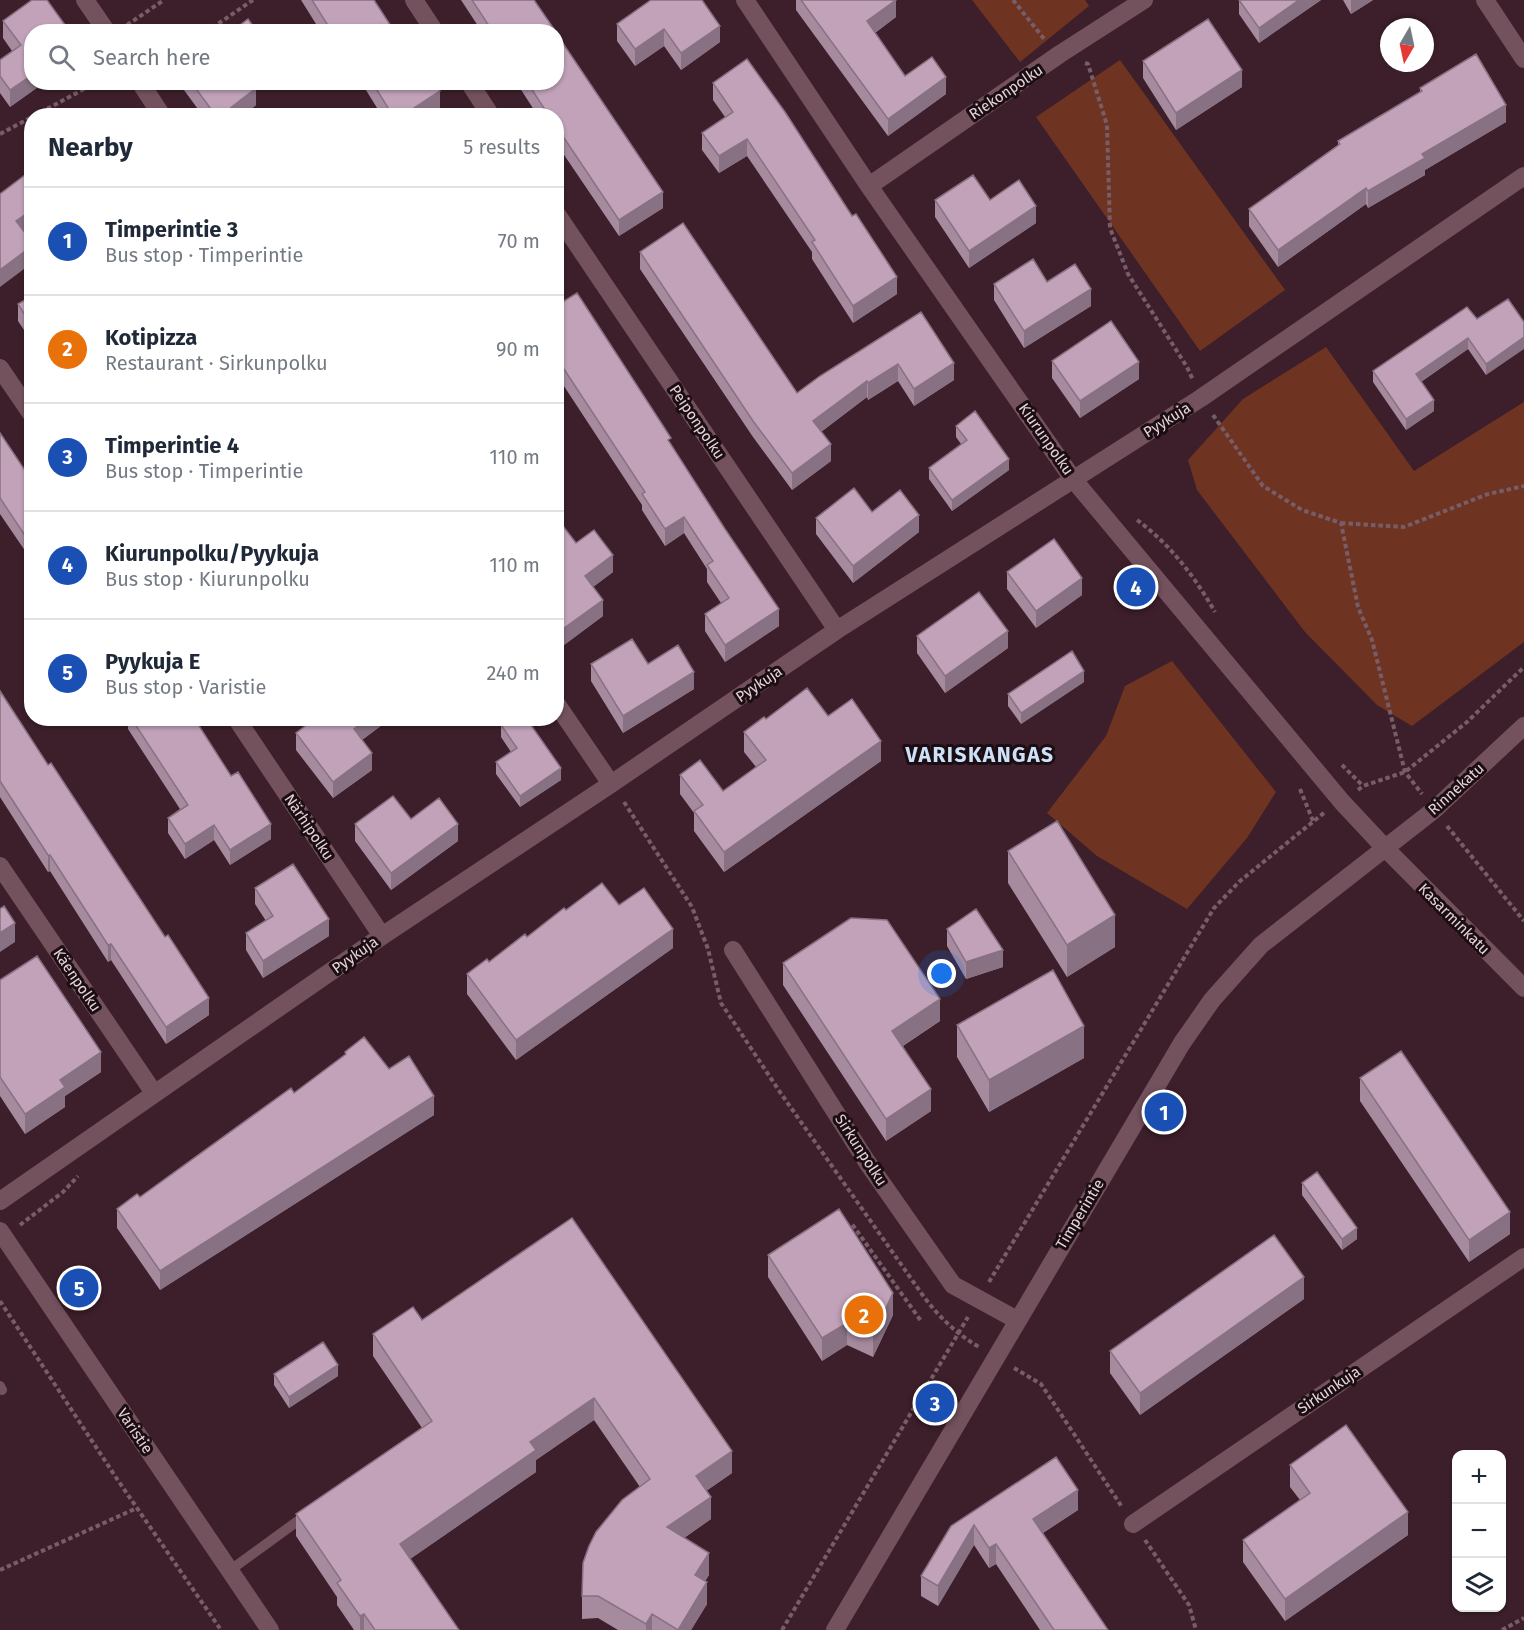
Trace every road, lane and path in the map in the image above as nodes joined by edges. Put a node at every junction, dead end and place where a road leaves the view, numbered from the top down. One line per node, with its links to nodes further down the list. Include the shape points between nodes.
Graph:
1 (85, 0): 9 (street)
2 (164, 0): 10 (path)
3 (253, 0): 11 (path)
4 (414, 0): 12 (street)
5 (745, 0): 24 (street, Kiurunpolku)
6 (1013, 0): 13 (path)
7 (1144, 0): 13 (street, Riekonpolku)
8 (1485, 0): 14 (street)
9 (101, 24)
10 (129, 24)
11 (218, 24)
12 (430, 24)
13 (1060, 54): 24 (street, Riekonpolku); 27 (path, via 1088,64 1107,125 1110,228 1128,274 1187,367)
14 (1524, 59)
15 (83, 90): 18 (path)
16 (145, 90): 19 (street)
17 (474, 90): 20 (street)
18 (48, 108)
19 (157, 108)
20 (486, 108)
21 (24, 121): 22 (path)
22 (0, 134)
23 (1524, 176): 27 (street, Pyykuja)
24 (868, 186): 29 (street, Kiurunpolku)
25 (564, 225): 32 (street, Peiponpolku)
26 (0, 368): 28 (street)
27 (1201, 398): 29 (street, Pyykuja); 31 (path, via 1263,486 1302,510)
28 (24, 403)
29 (1073, 479): 32 (street, Pyykuja); 39 (street, Kiurunpolku, via 1342,802)
30 (1524, 486): 31 (path, via 1488,494 1404,527)
31 (1341, 522): 38 (path, via 1358,606 1372,640 1405,772)
32 (837, 630): 36 (street, Pyykuja)
33 (564, 715): 36 (street)
34 (241, 726): 42 (street, Närhipolku)
35 (1524, 726): 38 (street, Rinnekatu)
36 (611, 784): 42 (street, Pyykuja)
37 (622, 799): 53 (path, via 692,907 721,1003 782,1095 933,1309 959,1334)
38 (1434, 810): 39 (street, Rinnekatu); 41 (path)
39 (1385, 848): 44 (street, Kasarminkatu); 51 (street, Timperintie, via 1261,945 1212,1000 1182,1043)
40 (0, 866): 45 (street, Käenpolku)
41 (1524, 921)
42 (382, 936): 45 (street, Pyykuja)
43 (734, 950): 51 (street, Sirkunpolku, via 867,1162 953,1285)
44 (1524, 988)
45 (154, 1093): 46 (street, Pyykuja)
46 (0, 1201)
47 (842, 1229): 52 (path, via 852,1224)
48 (0, 1231): 58 (street, Varistie)
49 (1524, 1257): 56 (street, Sirkunkuja)
50 (0, 1301): 54 (path)
51 (1017, 1320): 53 (street, Timperintie)
52 (921, 1321)
53 (997, 1357): 56 (path, via 1041,1384); 62 (street, Timperintie)
54 (137, 1508): 57 (path); 60 (path)
55 (312, 1510): 58 (lane)
56 (1134, 1524): 63 (path, via 1189,1605)
57 (0, 1570)
58 (229, 1571): 61 (street, Varistie)
59 (1524, 1618): 64 (path)
60 (221, 1630)
61 (270, 1630)
62 (835, 1630)
63 (1196, 1630)
64 (1502, 1630)

